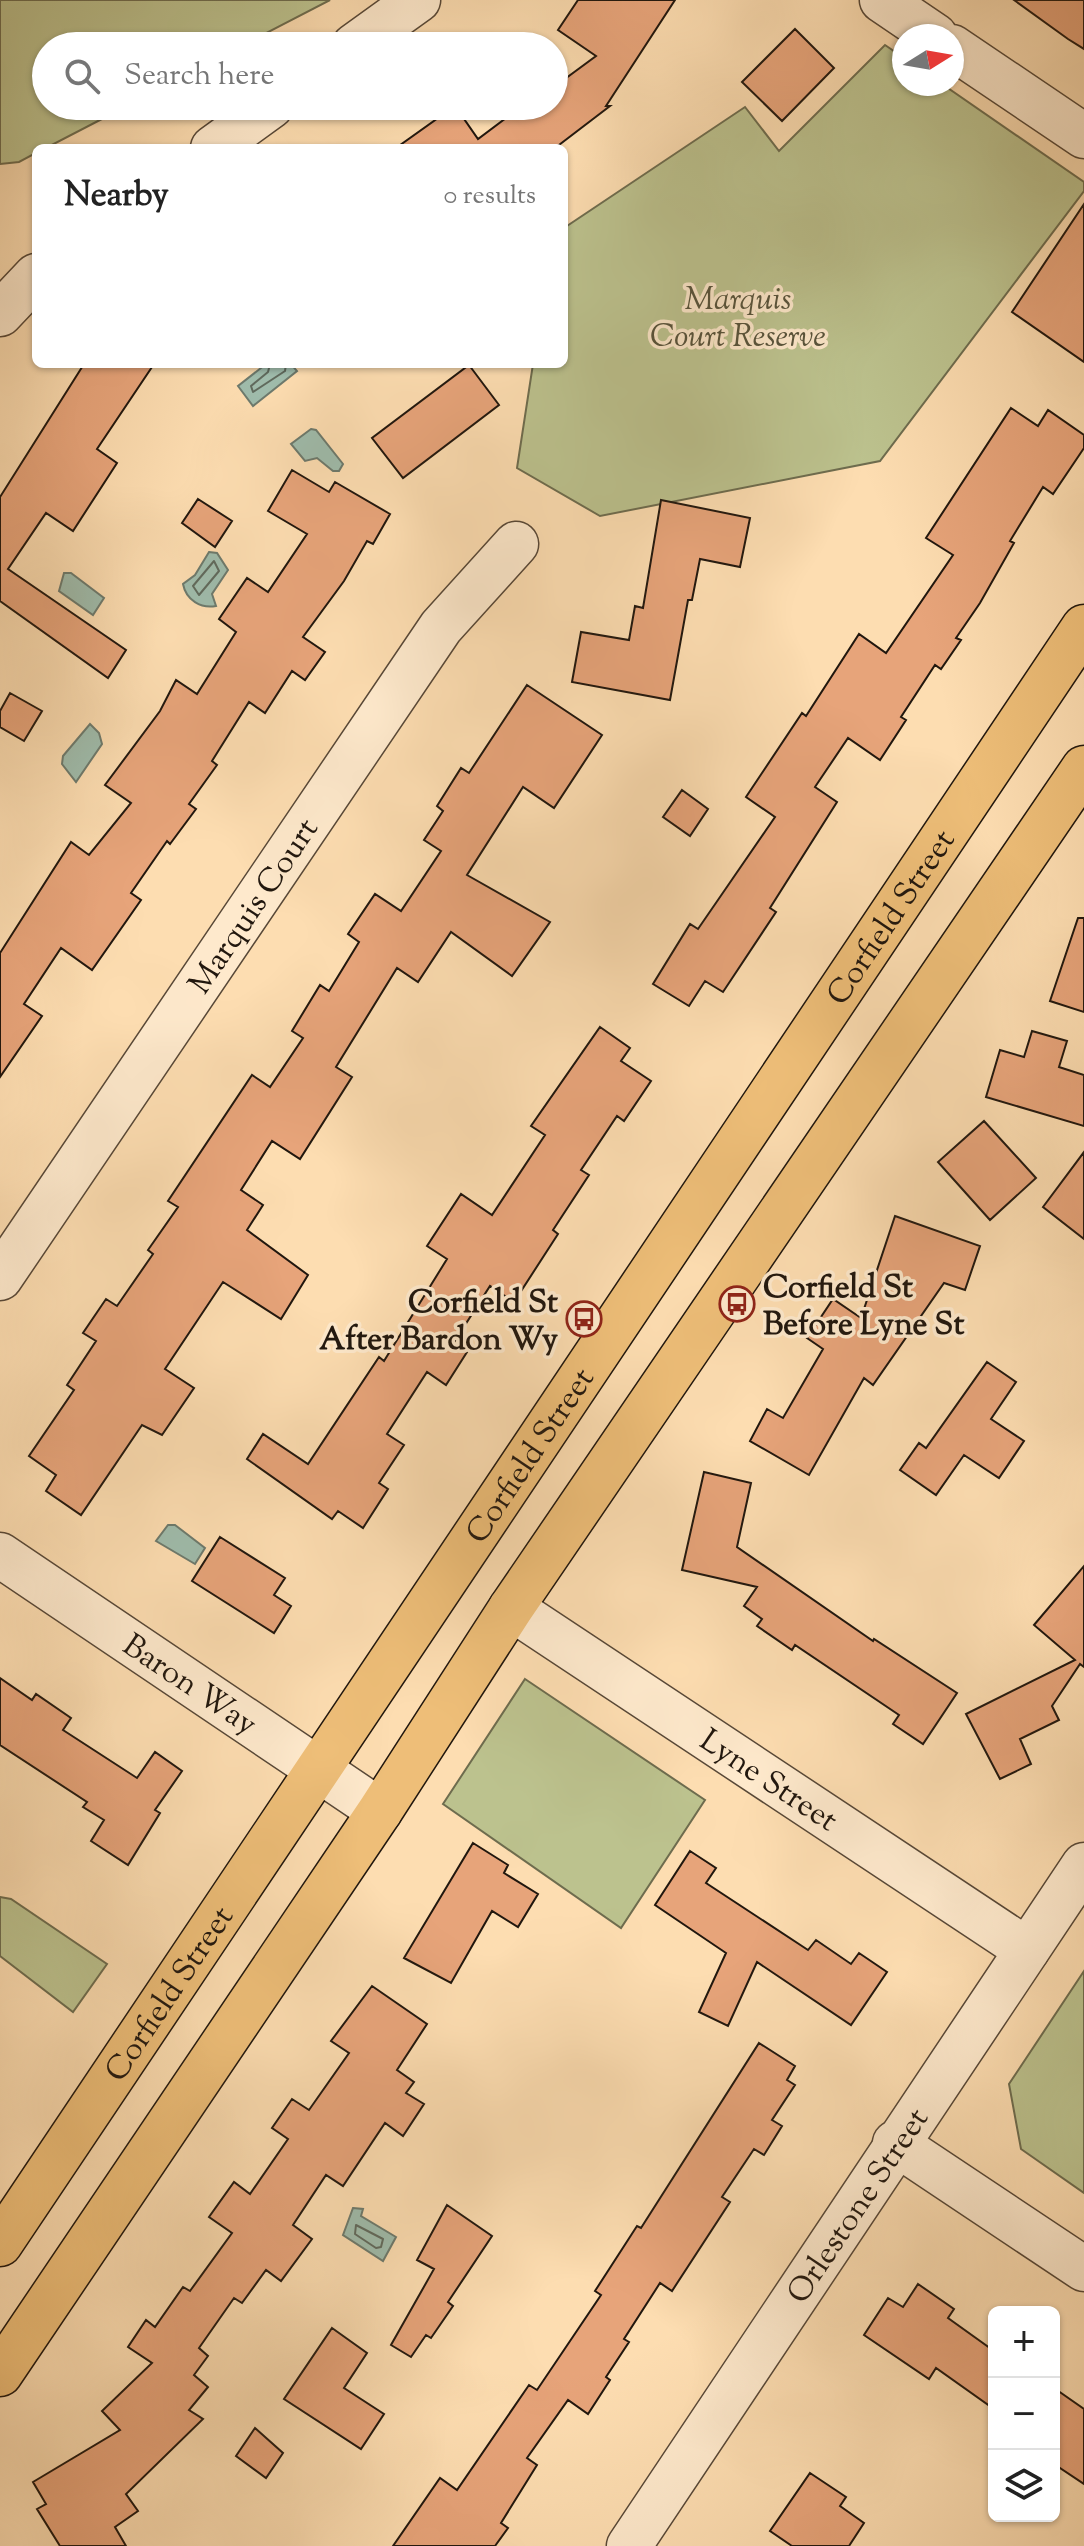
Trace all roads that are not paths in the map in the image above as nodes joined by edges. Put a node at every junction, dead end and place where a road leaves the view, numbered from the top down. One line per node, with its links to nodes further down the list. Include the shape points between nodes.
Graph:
1 (418, 0): 4 (street)
2 (882, 0): 3 (street)
3 (917, 24)
4 (373, 32)
5 (964, 55): 7 (street)
6 (252, 120): 8 (street)
7 (1084, 136)
8 (219, 144)
9 (32, 280): 10 (street)
10 (0, 314)
11 (516, 544): 14 (street, Marquis Court, via 441,627)
12 (1084, 627): 17 (main road, Corfield Street, via 574,1392)
13 (1084, 768): 16 (main road)
14 (0, 1278)
15 (0, 1555): 17 (street, Baron Way)
16 (511, 1608): 18 (main road); 20 (street, Lyne Street)
17 (316, 1768): 18 (street, Baron Way); 22 (main road, Corfield Street)
18 (380, 1811): 24 (main road)
19 (1084, 1865): 20 (street, Orlestone Street)
20 (1027, 1950): 21 (street, Orlestone Street)
21 (895, 2143): 23 (street); 25 (street, Orlestone Street)
22 (0, 2244)
23 (1084, 2269)
24 (0, 2374)
25 (629, 2546)

